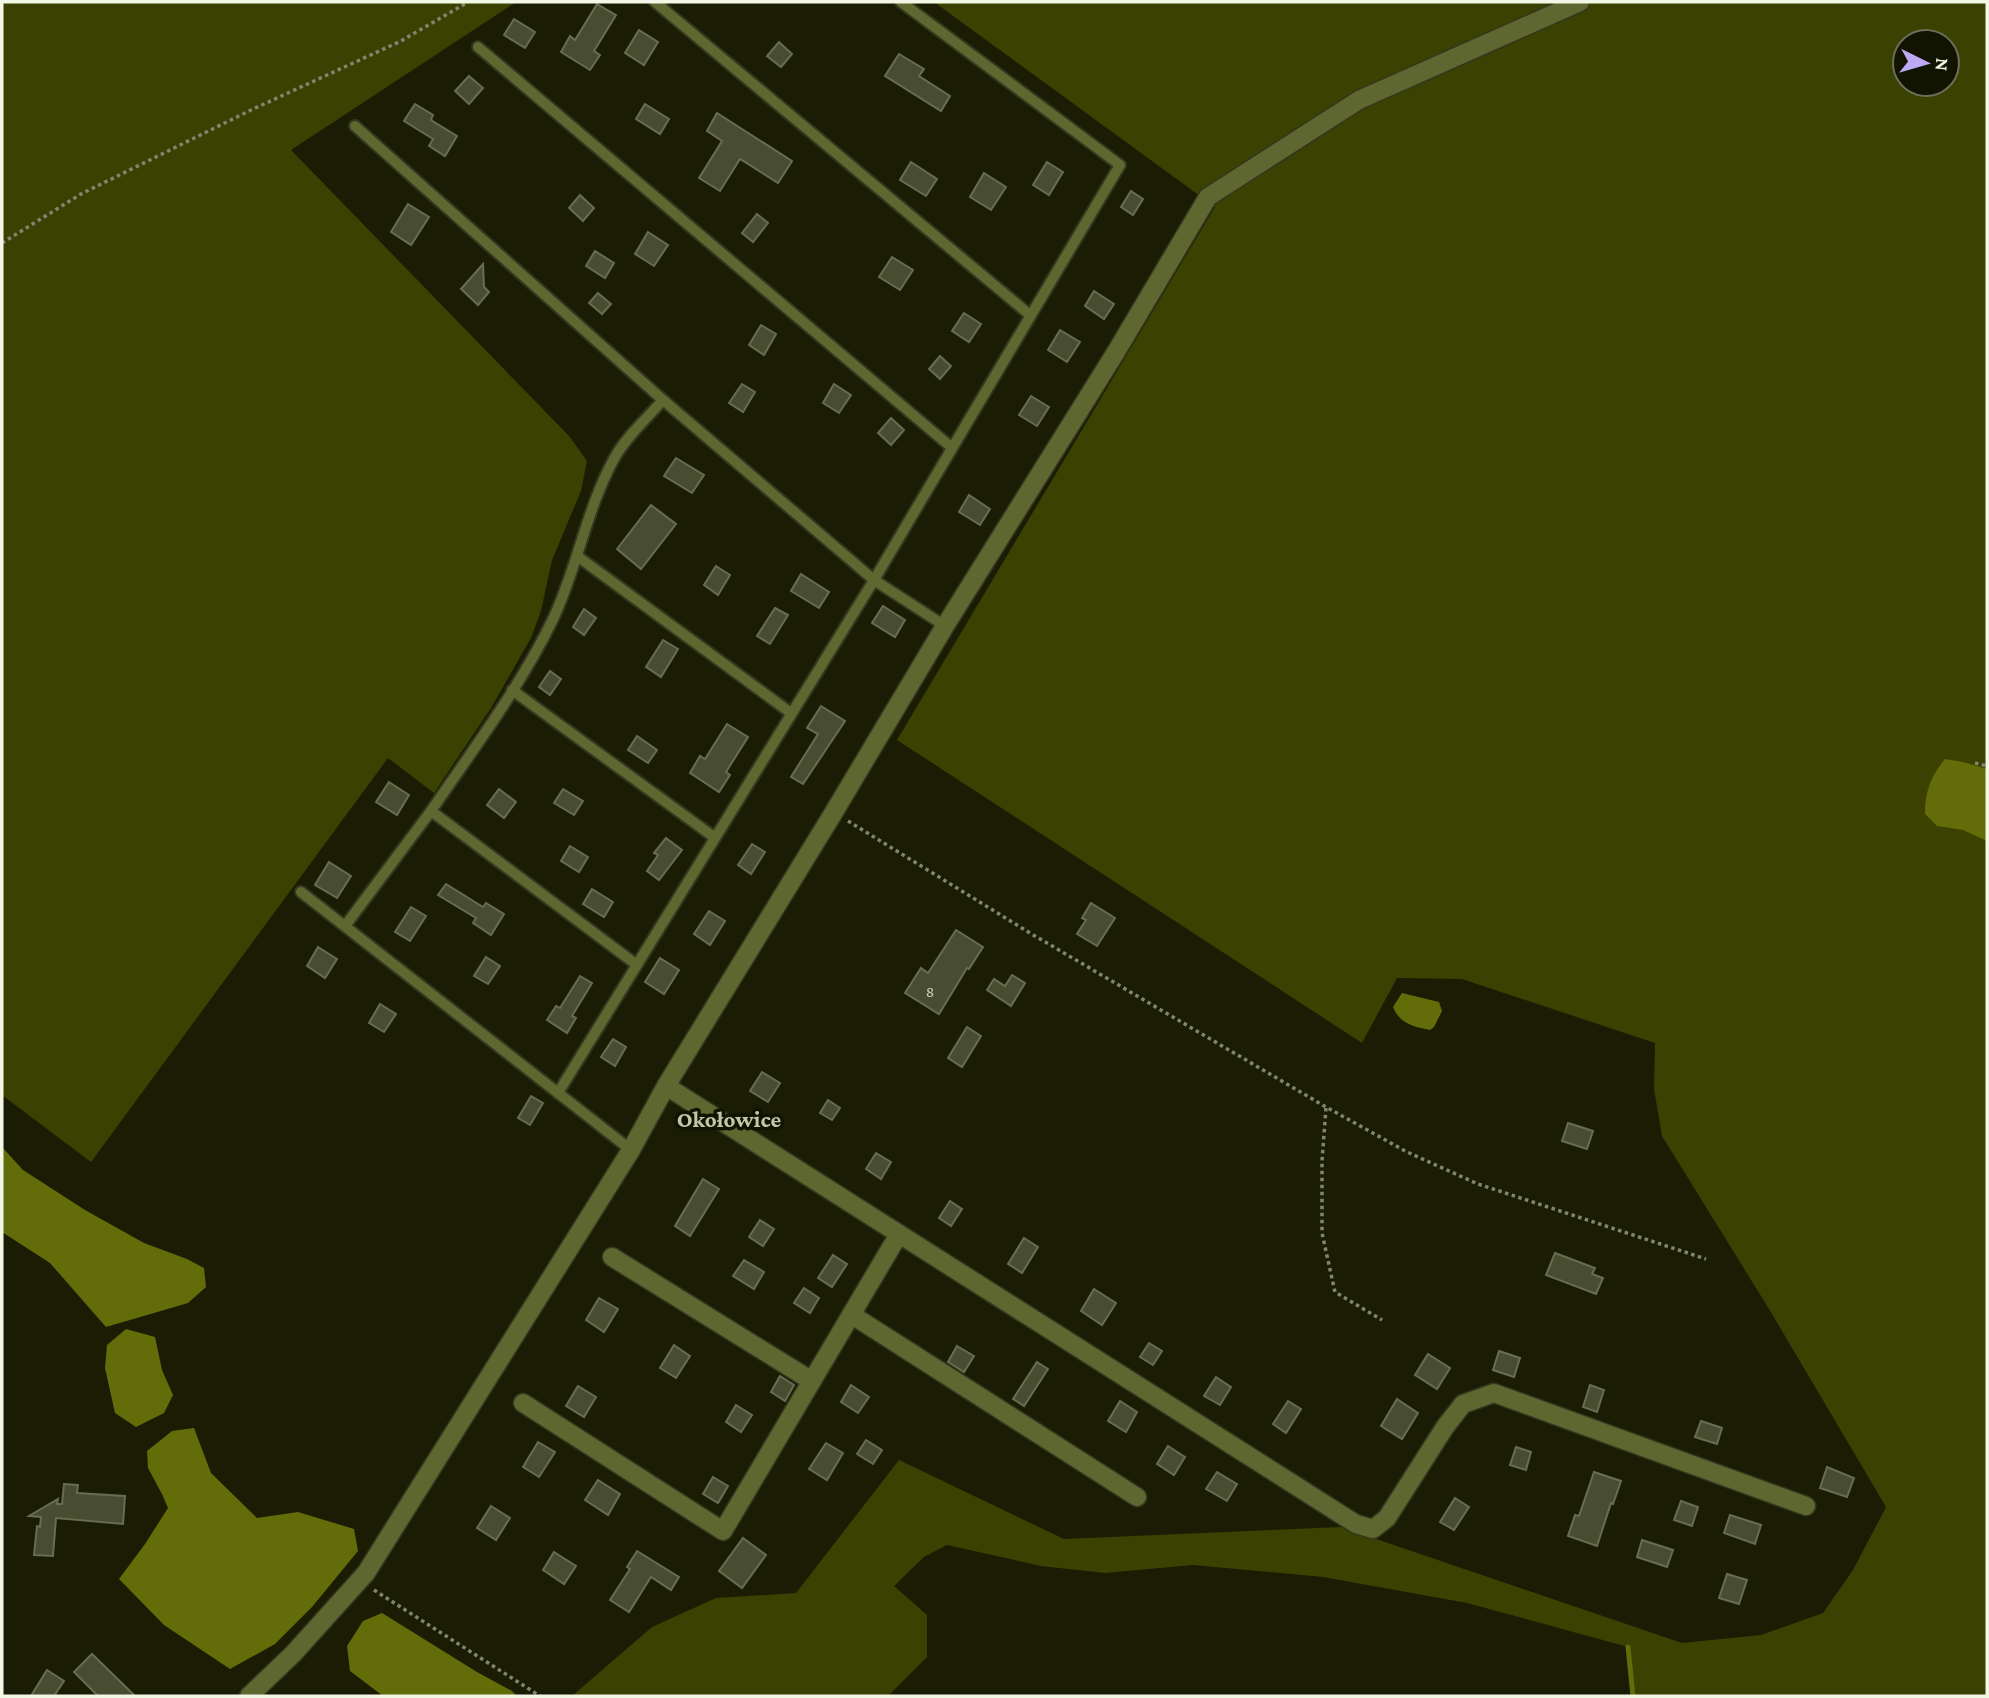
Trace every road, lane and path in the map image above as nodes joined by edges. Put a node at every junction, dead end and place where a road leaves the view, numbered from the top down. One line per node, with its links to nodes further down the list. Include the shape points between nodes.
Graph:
1 (468, 2): 7 (path, via 401,41 81,194)
2 (655, 2): 8 (lane)
3 (901, 2): 8 (lane, via 1120,165)
4 (1580, 2): 13 (street, via 1359,100 1208,197)
5 (478, 47): 10 (lane)
6 (355, 126): 9 (lane)
7 (2, 243)
8 (1030, 315): 10 (lane)
9 (663, 400): 11 (lane, via 616,456); 12 (lane)
10 (951, 447): 12 (lane)
11 (577, 556): 14 (lane, via 553,617); 15 (lane)
12 (874, 580): 13 (lane); 15 (lane)
13 (945, 626): 19 (street)
14 (512, 690): 18 (lane); 20 (lane)
15 (791, 713): 20 (lane)
16 (1975, 763): 17 (path)
17 (1987, 766)
18 (431, 811): 22 (lane); 23 (lane)
19 (834, 812): 24 (street); 26 (path)
20 (715, 837): 23 (lane)
21 (301, 892): 22 (lane)
22 (345, 926): 25 (lane)
23 (636, 965): 25 (lane)
24 (666, 1086): 27 (street); 28 (street)
25 (558, 1093): 27 (lane)
26 (1326, 1107): 30 (path, via 1407,1152 1478,1184); 32 (path, via 1322,1233 1335,1292)
27 (631, 1150): 37 (street)
28 (899, 1234): 31 (street); 36 (street, via 1356,1524 1373,1529 1387,1518 1463,1404 1494,1393)
29 (612, 1257): 33 (street)
30 (1706, 1259)
31 (852, 1315): 33 (street); 35 (street)
32 (1382, 1320)
33 (812, 1381): 34 (street, via 723,1531)
34 (523, 1404)
35 (1137, 1497)
36 (1806, 1506)
37 (359, 1581): 38 (street); 39 (path)
38 (249, 1696)
39 (540, 1696)

